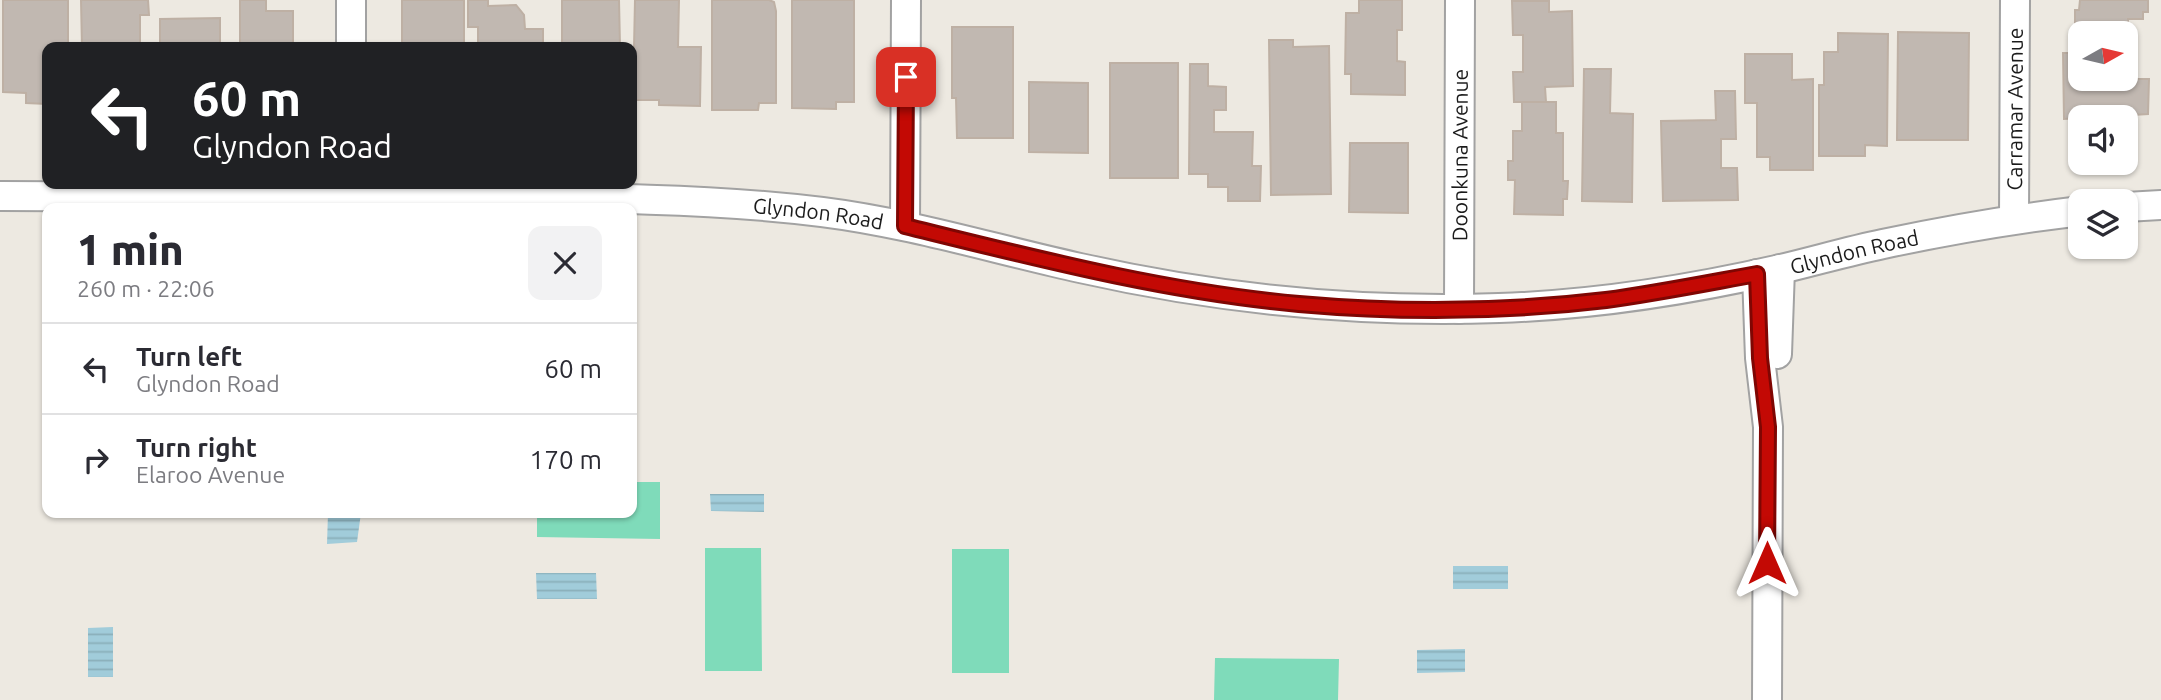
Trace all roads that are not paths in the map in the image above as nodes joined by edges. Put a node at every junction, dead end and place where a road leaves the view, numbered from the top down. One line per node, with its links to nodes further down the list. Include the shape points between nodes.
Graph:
1 (351, 0): 5 (street)
2 (906, 0): 12 (street)
3 (1460, 0): 14 (street, Doonkuna Avenue)
4 (2015, 0): 11 (street, Carramar Avenue)
5 (351, 42)
6 (351, 190): 7 (street, Glyndon Road); 12 (street, Glyndon Road, via 684,200 829,213)
7 (0, 196)
8 (2161, 205): 9 (street)
9 (2138, 206)
10 (2068, 213): 11 (street, Glyndon Road)
11 (2014, 219): 13 (street, Glyndon Road, via 1877,245)
12 (905, 226): 14 (street, Glyndon Road, via 1083,269 1238,296 1353,308)
13 (1769, 272): 14 (street, Glyndon Road, via 1606,300); 15 (street, via 1760,358 1768,427)
14 (1459, 309)
15 (1767, 700)

